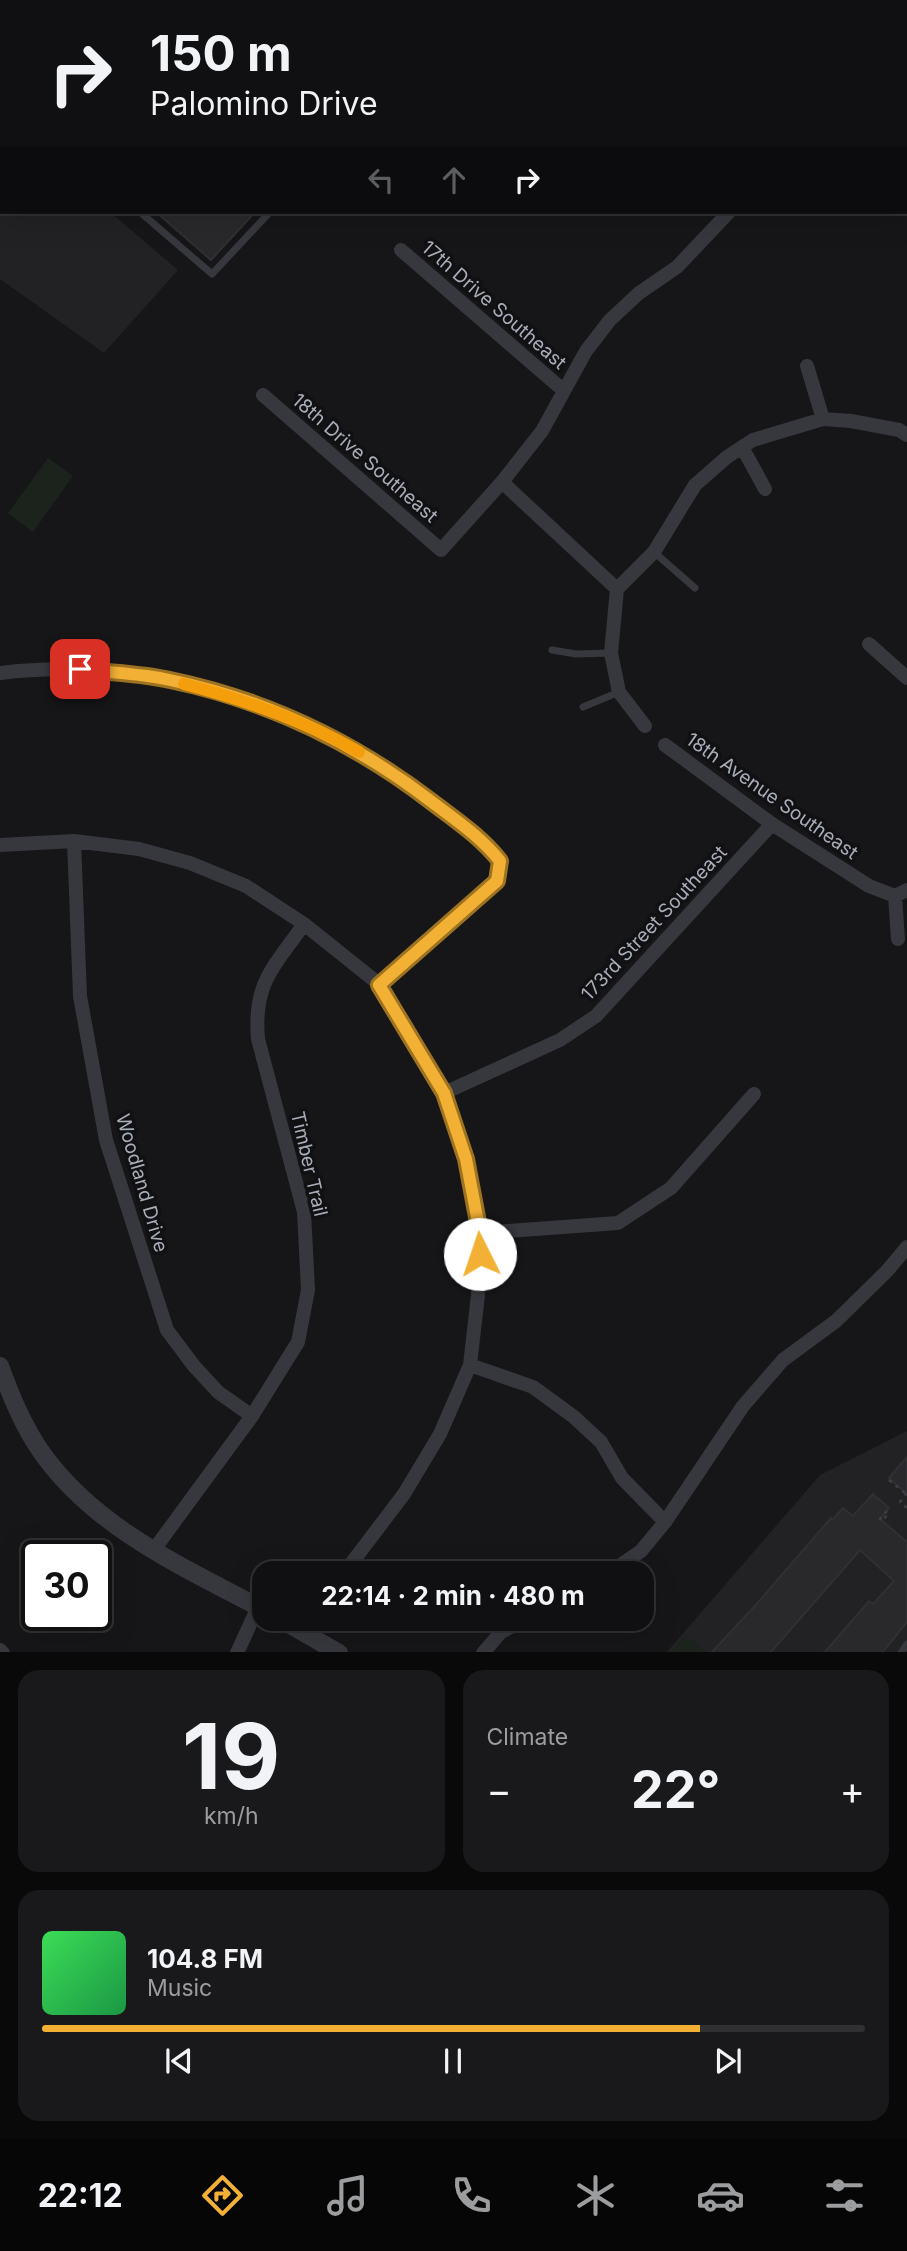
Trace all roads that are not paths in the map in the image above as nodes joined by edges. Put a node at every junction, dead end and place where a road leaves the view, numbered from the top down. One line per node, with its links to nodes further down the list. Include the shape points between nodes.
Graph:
1 (142, 214): 2 (lane, via 212,274)
2 (268, 214)
3 (727, 214): 6 (street, via 677,267 610,320)
4 (401, 250): 6 (street, 17th Drive Southeast)
5 (807, 366): 8 (street)
6 (563, 390): 11 (street, via 542,432)
7 (263, 395): 11 (street, 18th Drive Southeast, via 440,551)
8 (823, 419): 9 (street); 10 (street)
9 (907, 435)
10 (742, 447): 12 (street); 13 (street, via 695,485)
11 (502, 482): 15 (street)
12 (765, 489)
13 (654, 552): 14 (lane); 15 (street)
14 (695, 588)
15 (617, 589): 18 (street)
16 (869, 644): 20 (street)
17 (552, 650): 18 (lane)
18 (611, 653): 21 (street)
19 (0, 673): 31 (street, via 93,670 169,679 247,701 325,733 391,771 484,842 500,861 497,881)
20 (907, 678)
21 (619, 692): 22 (lane); 23 (street)
22 (583, 707)
23 (645, 726)
24 (666, 745): 25 (street, 18th Avenue Southeast)
25 (772, 824): 28 (street, 18th Avenue Southeast, via 869,886); 32 (street, 173rd Street Southeast, via 596,1016 560,1040)
26 (74, 841): 27 (street); 29 (street, via 139,849 190,863 246,886); 38 (street, Woodland Drive, via 80,996 106,1140 167,1330 218,1392)
27 (0, 845)
28 (901, 893): 30 (street)
29 (304, 924): 31 (street); 38 (street, Timber Trail, via 263,983 256,1013 258,1039 304,1212 308,1290 298,1342)
30 (898, 939)
31 (379, 985): 32 (street)
32 (444, 1093): 34 (street, via 466,1159)
33 (754, 1094): 34 (street, via 671,1188 618,1223)
34 (480, 1233): 36 (street)
35 (907, 1247): 39 (street, via 836,1321 783,1360 767,1378 743,1406)
36 (470, 1365): 39 (street, via 533,1387 574,1417 601,1442 622,1478); 41 (street, via 440,1434 404,1494)
37 (0, 1366): 40 (street, via 15,1407 43,1454 114,1525)
38 (252, 1416): 40 (street, Timber Trail)
39 (666, 1522): 42 (street)
40 (153, 1551): 43 (street)
41 (353, 1561)
42 (626, 1561)
43 (252, 1604)
44 (252, 1626): 47 (street)
45 (313, 1631): 48 (street)
46 (503, 1631): 49 (street)
47 (238, 1652)
48 (338, 1652)
49 (483, 1652)

